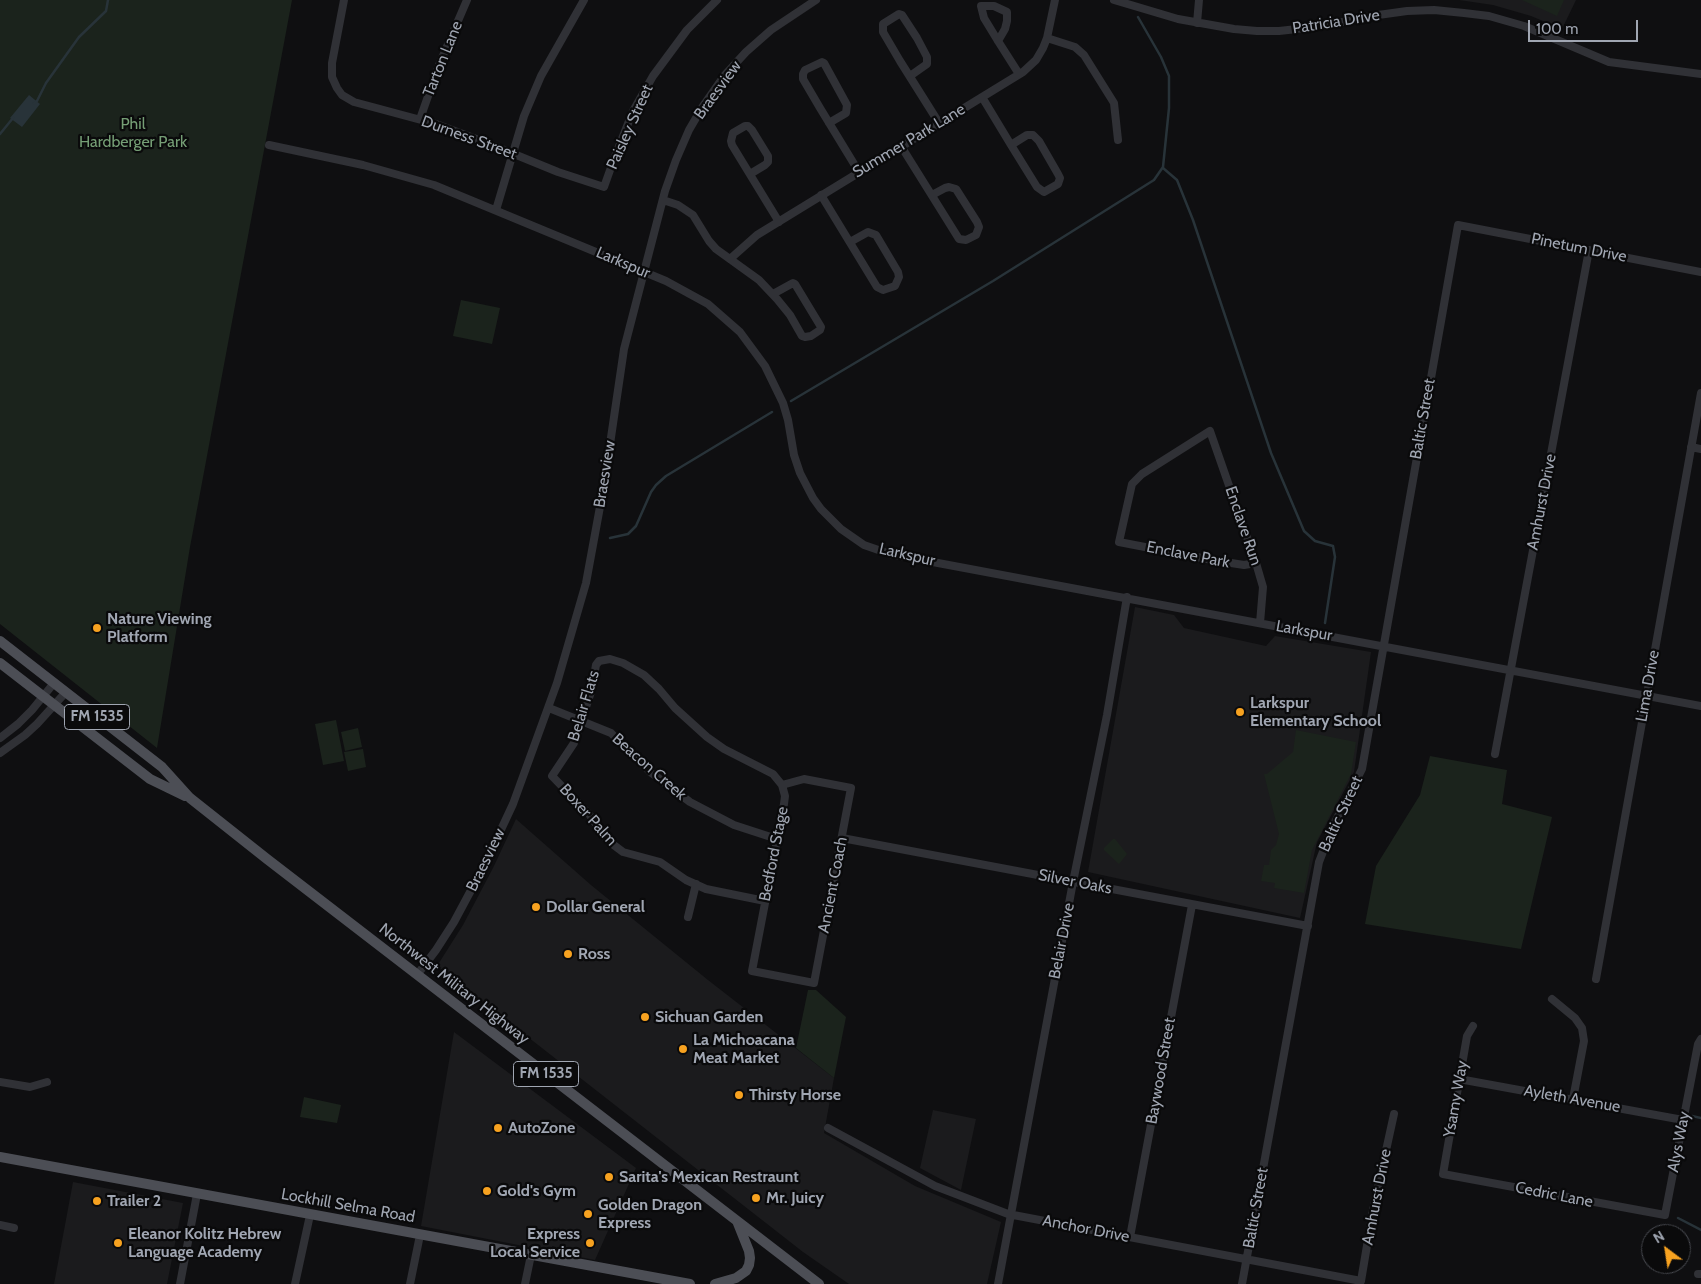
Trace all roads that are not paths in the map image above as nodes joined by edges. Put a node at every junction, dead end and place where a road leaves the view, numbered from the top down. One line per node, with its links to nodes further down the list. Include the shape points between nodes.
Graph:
1 (344, 0): 16 (street, Durness Street, via 332,63 336,88 354,102)
2 (467, 0): 16 (street, Tarton Lane)
3 (584, 0): 23 (street, via 541,76)
4 (718, 0): 26 (street, Paisley Street, via 687,30 653,76 633,111)
5 (816, 0): 29 (street, Braesview, via 771,30 724,76 689,130)
6 (1055, 0): 10 (street, Summer Park Lane)
7 (1114, 0): 9 (street, Patricia Drive)
8 (1199, 0): 9 (street)
9 (1197, 23): 13 (street, Patricia Drive, via 1234,30 1279,30 1324,26 1407,11 1464,13 1524,26 1609,62)
10 (1046, 38): 12 (street, Summer Park Lane, via 1036,60); 19 (street, via 1075,47 1084,54 1114,103)
11 (998, 42): 11 (street, via 984,18 981,6 994,6 1007,12 1005,29); 12 (street)
12 (1019, 74): 15 (street, Summer Park Lane)
13 (1701, 74)
14 (910, 76): 14 (street, via 927,64 927,57 899,14 882,28); 18 (street)
15 (982, 97): 18 (street, Summer Park Lane); 22 (street)
16 (420, 119): 23 (street, Durness Street)
17 (829, 123): 17 (street, via 803,74 818,62 824,63 847,105 846,113); 24 (street)
18 (939, 123): 21 (street, Summer Park Lane)
19 (1118, 140)
20 (269, 145): 30 (street, Larkspur, via 363,164 434,185)
21 (901, 146): 24 (street, Summer Park Lane); 28 (street)
22 (1011, 146): 22 (street, via 1027,135 1033,135 1058,174 1058,184 1047,192 1041,190)
23 (513, 154): 26 (street, Durness Street); 30 (street)
24 (859, 172): 27 (street, Summer Park Lane)
25 (750, 174): 25 (street, via 731,141 733,133 745,126 752,130 768,156 768,162); 31 (street)
26 (604, 187)
27 (821, 195): 31 (street, Summer Park Lane); 33 (street)
28 (932, 195): 28 (street, via 959,239 966,240 976,235 977,222 956,189 949,186)
29 (663, 200): 35 (street, via 689,211 709,242); 36 (street, Braesview)
30 (496, 210): 36 (street, Larkspur)
31 (779, 222): 35 (street, Summer Park Lane, via 746,243)
32 (1458, 225): 34 (street, Pinetum Drive); 47 (street, Baltic Street)
33 (850, 242): 33 (street, via 876,287 883,290 895,286 898,272 876,235 868,232)
34 (1589, 250): 37 (street, Pinetum Drive); 50 (street, Amhurst Drive)
35 (730, 259): 38 (street)
36 (644, 272): 44 (street, Larkspur, via 708,304 754,348 783,403 794,455 806,486 821,509 852,538 890,554); 57 (street, Braesview, via 624,349 586,583)
37 (1701, 272)
38 (773, 294): 38 (street, via 802,336 805,338 820,330 795,284)
39 (1701, 393): 40 (street, Lima Drive)
40 (1691, 447): 41 (street); 54 (street, Lima Drive)
41 (1701, 450)
42 (1119, 542): 43 (street, Enclave Park, via 1244,565); 43 (street, Enclave Run, via 1136,478 1210,431)
43 (1256, 563): 45 (street, Enclave Run, via 1263,587)
44 (1127, 597): 45 (street, Larkspur); 67 (street, Belair Drive)
45 (1260, 623): 47 (street, Larkspur)
46 (0, 641): 51 (main road, Northwest Military Highway / FM 1535)
47 (1383, 646): 50 (street, Larkspur); 72 (street, Baltic Street, via 1362,769 1322,850)
48 (599, 661): 58 (street, Belair Flats); 63 (street, Bedford Stage, via 617,660 631,666 707,737 740,758 766,769)
49 (0, 663): 53 (main road, Northwest Military Highway / FM 1535)
50 (1512, 671): 54 (street, Larkspur); 61 (street, Amhurst Drive)
51 (54, 683): 52 (main road, Northwest Military Highway / FM 1535); 53 (street)
52 (66, 692): 55 (street); 64 (main road, Northwest Military Highway / FM 1535, via 162,768)
53 (43, 696): 55 (main road, Northwest Military Highway / FM 1535); 59 (street, via 18,724)
54 (1646, 696): 56 (street, Larkspur); 75 (street, Lima Drive)
55 (55, 706): 60 (street, via 25,736); 64 (main road, Northwest Military Highway / FM 1535, via 150,779)
56 (1701, 706)
57 (548, 708): 58 (street, Beacon Creek); 74 (street, Braesview, via 512,804 484,866 454,922)
58 (581, 722): 62 (street, Belair Flats, via 574,743); 66 (street, Beacon Creek, via 615,736 649,771 690,802 734,825)
59 (0, 738)
60 (0, 753)
61 (1495, 754)
62 (552, 776): 68 (street, Boxer Palm, via 589,814 614,846 633,856 660,862)
63 (782, 786): 65 (street, Ancient Coach, via 804,779 851,788); 66 (street, Bedford Stage, via 784,804)
64 (190, 798): 74 (main road, Northwest Military Highway / FM 1535)
65 (842, 838): 67 (street, Silver Oaks); 73 (street, Ancient Coach, via 814,983)
66 (777, 839): 69 (street, Bedford Stage)
67 (1073, 882): 70 (street, Silver Oaks); 90 (street, Belair Drive)
68 (696, 884): 69 (street, Boxer Palm); 71 (street)
69 (765, 901): 73 (street, Bedford Stage)
70 (1192, 905): 72 (street, Silver Oaks); 96 (street, Baywood Street)
71 (688, 917)
72 (1308, 926): 98 (street, Baltic Street)
73 (752, 971)
74 (417, 975): 92 (main road, Northwest Military Highway / FM 1535)
75 (1596, 979)
76 (1552, 1000): 82 (street, via 1575,1018 1582,1028 1584,1041)
77 (1472, 1026): 79 (street, Ysamy Way, via 1467,1036)
78 (1701, 1039): 84 (street, Alys Way)
79 (1460, 1079): 82 (street, Ayleth Avenue); 87 (street, Ysamy Way)
80 (0, 1082): 81 (street, via 30,1087)
81 (47, 1082)
82 (1574, 1099): 84 (street, Ayleth Avenue)
83 (1394, 1114): 100 (street, Amhurst Drive)
84 (1684, 1120): 91 (street, Alys Way)
85 (828, 1128): 90 (street, Anchor Drive, via 951,1193)
86 (0, 1157): 88 (main road, Lockhill Selma Road)
87 (1443, 1174): 91 (street, Cedric Lane)
88 (196, 1194): 89 (main road, Lockhill Selma Road); 101 (street)
89 (310, 1215): 95 (main road, Lockhill Selma Road); 102 (street)
90 (1012, 1215): 96 (street, Anchor Drive); 108 (street, Belair Drive)
91 (1665, 1215)
92 (736, 1220): 106 (main road, via 749,1251 749,1265 736,1278); 107 (main road, Northwest Military Highway / FM 1535)
93 (0, 1226): 94 (street)
94 (14, 1228)
95 (420, 1235): 97 (main road, Lockhill Selma Road); 103 (street)
96 (1130, 1237): 98 (street, Anchor Drive)
97 (531, 1255): 99 (main road, Lockhill Selma Road); 104 (street)
98 (1246, 1259): 100 (street, Anchor Drive); 109 (street, Baltic Street)
99 (640, 1280): 105 (main road, Lockhill Selma Road)
100 (1360, 1281)
101 (180, 1284)
102 (295, 1284)
103 (410, 1284)
104 (525, 1284)
105 (690, 1284)
106 (715, 1284)
107 (819, 1284)
108 (998, 1284)
109 (1242, 1284)

